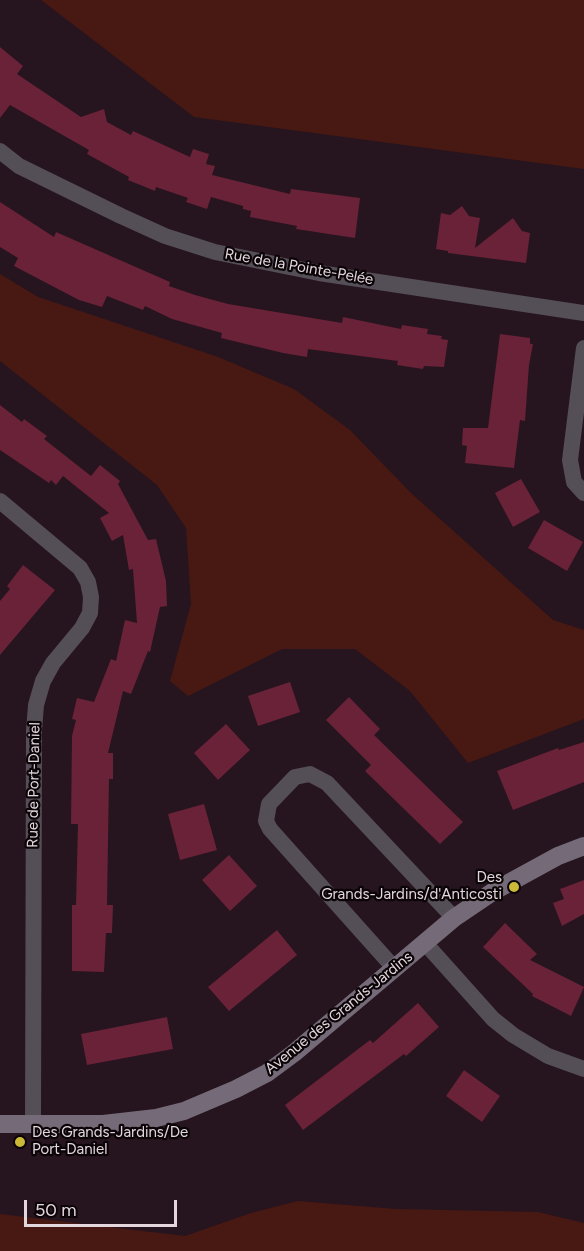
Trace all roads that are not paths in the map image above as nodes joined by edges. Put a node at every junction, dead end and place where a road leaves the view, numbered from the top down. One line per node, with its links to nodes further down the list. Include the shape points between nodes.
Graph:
1 (0, 151): 2 (street, Rue de la Pointe-Pelée, via 19,166 121,216 215,252 298,269)
2 (584, 313)
3 (584, 348): 4 (street, via 570,460 574,482)
4 (584, 493)
5 (0, 501): 12 (street, Rue de Port-Daniel, via 80,568 91,597 86,620 43,681 33,731)
6 (584, 846): 7 (street, Avenue des Grands-Jardins, via 494,891)
7 (454, 918): 8 (street, Avenue des Grands-Jardins); 9 (street, via 327,783 310,774 295,777 269,804 266,821 270,829)
8 (425, 943): 9 (street, Avenue des Grands-Jardins); 10 (street, via 493,1018 531,1047)
9 (394, 969): 12 (street, Avenue des Grands-Jardins, via 267,1072 206,1103 135,1121)
10 (584, 1069)
11 (0, 1124): 12 (street, Avenue des Grands-Jardins)
12 (33, 1125)

